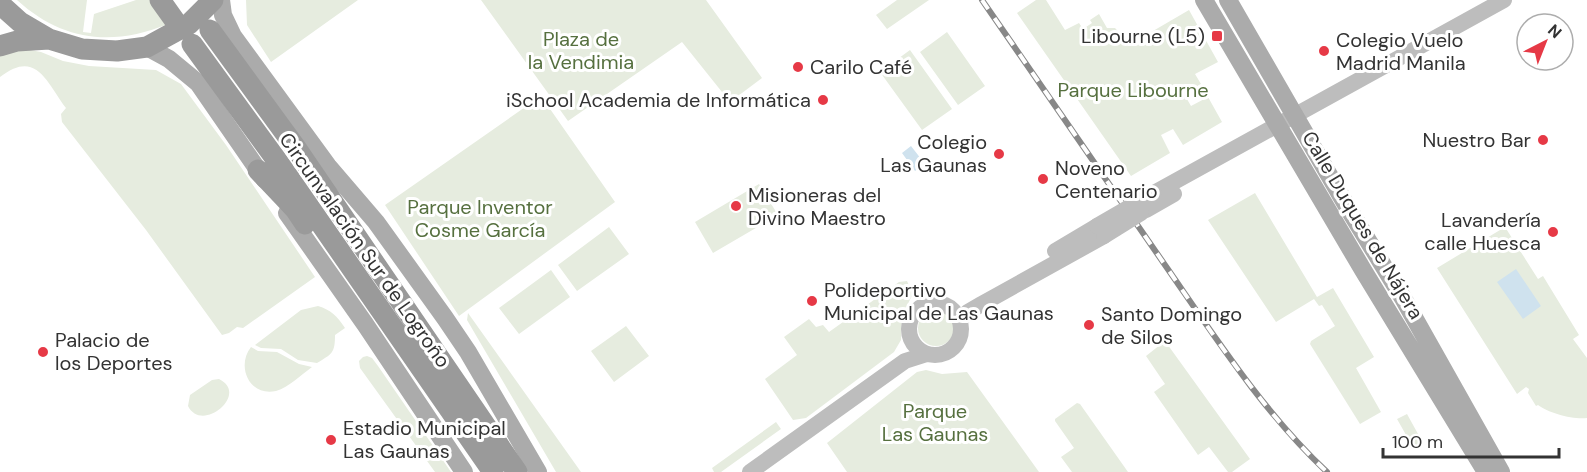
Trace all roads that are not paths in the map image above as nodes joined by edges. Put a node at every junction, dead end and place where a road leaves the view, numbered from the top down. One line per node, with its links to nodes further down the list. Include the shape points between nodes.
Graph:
1 (160, 0): 8 (highway)
2 (213, 0): 13 (highway, via 189,24)
3 (221, 0): 16 (main road, via 233,36)
4 (1204, 0): 15 (main road, Calle Duques de Nájera)
5 (1228, 0): 14 (main road, Calle Duques de Nájera)
6 (1504, 0): 14 (main road)
7 (0, 4): 10 (highway, via 20,22)
8 (175, 21)
9 (210, 30): 23 (highway, Circunvalación Sur de Logroño)
10 (49, 39): 12 (highway); 13 (highway, via 100,51)
11 (192, 44): 26 (highway, Circunvalación Sur de Logroño)
12 (0, 46)
13 (147, 47): 17 (main road, via 198,83)
14 (1295, 115): 15 (main road); 31 (main road, Calle Duques de Nájera)
15 (1278, 125): 18 (main road, bridge, via 1154,193); 18 (main road, bridge, via 1261,144 1146,210); 30 (main road, Calle Duques de Nájera)
16 (327, 166): 23 (highway, via 343,196 445,346); 28 (main road, via 376,222 445,318)
17 (258, 170): 24 (main road); 25 (highway, via 295,209)
18 (1100, 231): 19 (main road, via 980,305)
19 (957, 315): 20 (main road, via 942,303 918,309 909,324); 21 (main road, via 962,330 956,346 941,355)
20 (912, 340): 21 (main road, via 916,348); 22 (main road, via 909,352)
21 (927, 354): 22 (main road)
22 (898, 366): 29 (main road)
23 (465, 395): 27 (highway, Circunvalación Sur de Logroño)
24 (464, 472)
25 (483, 472)
26 (493, 472)
27 (517, 472)
28 (538, 472)
29 (750, 472)
30 (1486, 472)
31 (1501, 472)

